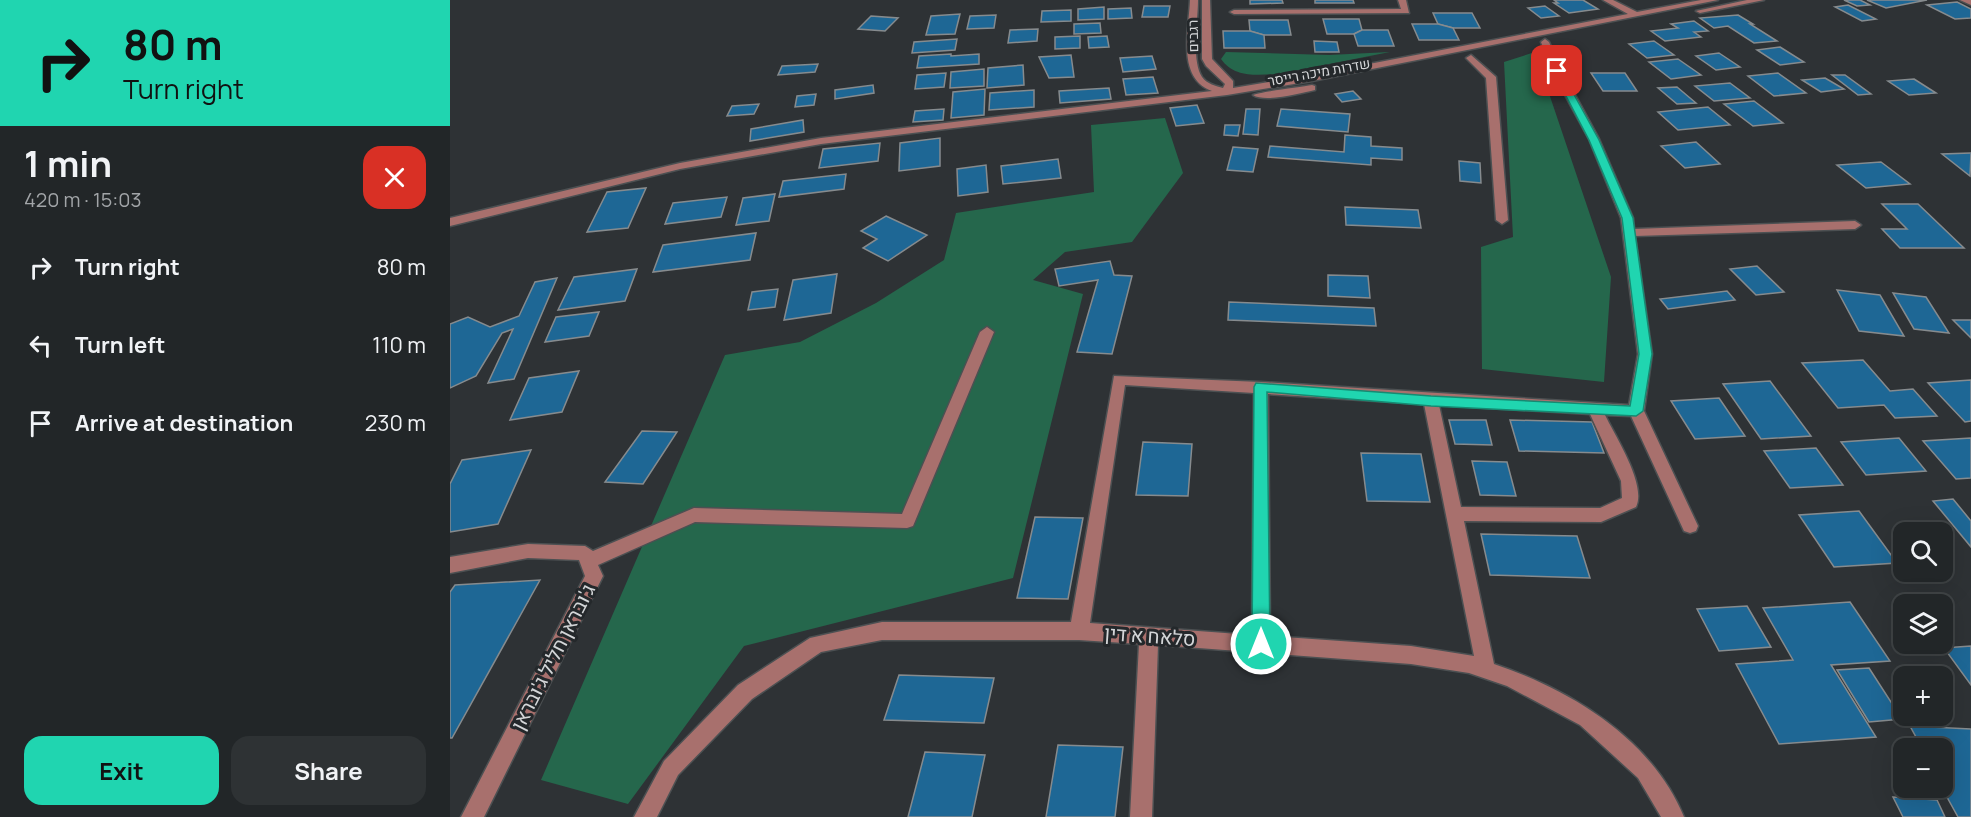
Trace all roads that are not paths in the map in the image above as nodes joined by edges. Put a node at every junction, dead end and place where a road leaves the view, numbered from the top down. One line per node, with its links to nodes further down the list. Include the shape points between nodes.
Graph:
1 (1194, 0): 18 (street, רגבים, via 1193,67 1203,83)
2 (1206, 0): 16 (street, רגבים, via 1207,59)
3 (1401, 0): 10 (street, via 1406,12)
4 (1607, 0): 12 (street)
5 (1622, 0): 11 (street)
6 (1714, 0): 11 (street, שדרות מיכה רייסר)
7 (1760, 0): 13 (street, שדרות מיכה רייסר)
8 (1964, 0): 9 (street)
9 (1971, 3)
10 (1234, 12)
11 (1646, 12): 12 (street, שדרות מיכה רייסר); 13 (street)
12 (1634, 14): 13 (street); 17 (street, שדרות מיכה רייסר)
13 (1653, 21): 14 (street, שדרות מיכה רייסר)
14 (1545, 42): 15 (street, שדרות מיכה רייסר); 22 (street, via 1594,140 1627,218)
15 (1471, 58): 18 (street, שדרות מיכה רייסר, via 1281,94); 19 (street, via 1491,77)
16 (1226, 78): 17 (street); 18 (street, via 1230,83)
17 (1278, 84): 18 (street, שדרות מיכה רייסר)
18 (1227, 93): 20 (street, via 821,141 680,166)
19 (1502, 220)
20 (450, 222)
21 (1855, 225): 22 (street)
22 (1629, 233): 27 (street, via 1645,354)
23 (987, 332): 30 (street, via 907,521 694,515)
24 (1261, 387): 25 (street); 32 (street, via 1119,380); 34 (street)
25 (1431, 401): 26 (street); 28 (street)
26 (1595, 409): 27 (street); 28 (street, via 1629,481 1630,502 1600,515)
27 (1636, 411): 29 (street)
28 (1454, 514): 35 (street)
29 (1690, 526)
30 (588, 561): 31 (street, ג'ובראן חליל ג'ובראן, via 585,553 528,551); 36 (street, ג'ובראן חליל ג'ובראן, via 594,576)
31 (450, 564)
32 (1079, 631): 33 (street, סלאח א דין); 37 (street, סלאח א דין, via 882,632 817,644 745,692 671,768)
33 (1149, 637): 34 (street, סלאח א דין); 38 (street)
34 (1261, 644): 35 (street, סלאח א דין, via 1411,655)
35 (1486, 670): 39 (street, סלאח א דין, via 1512,679 1587,718 1645,771)
36 (472, 817)
37 (645, 817)
38 (1141, 817)
39 (1673, 817)

